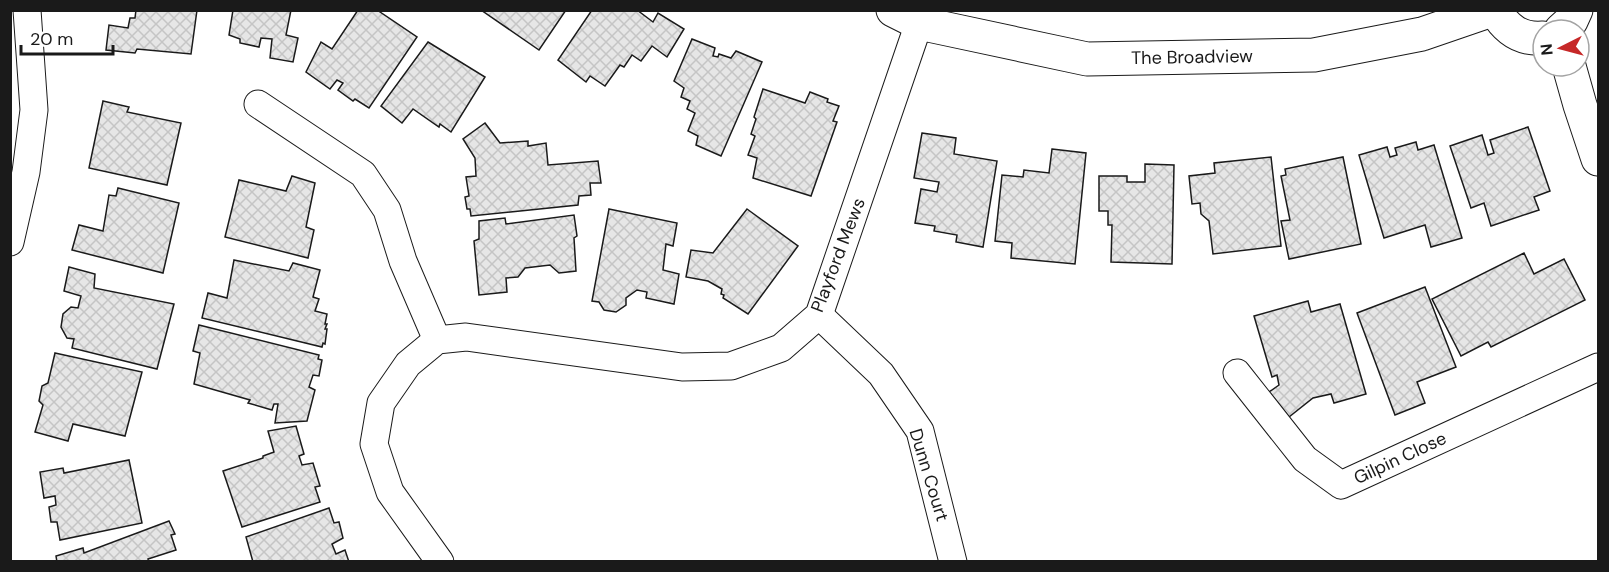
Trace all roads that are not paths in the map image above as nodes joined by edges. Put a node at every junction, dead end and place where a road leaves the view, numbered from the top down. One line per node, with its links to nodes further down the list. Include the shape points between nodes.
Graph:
1 (27, 10): 7 (street)
2 (1493, 10): 3 (street, The Broadview, via 1422,34 1314,55 1087,59); 4 (street, via 1502,23)
3 (906, 17): 10 (street, Playford Mews)
4 (1531, 38)
5 (1572, 78): 8 (street)
6 (258, 104): 11 (street, via 363,174 387,210 403,261)
7 (22, 110): 9 (street, via 26,172)
8 (1599, 159)
9 (10, 242)
10 (819, 315): 11 (street, Playford Mews, via 781,348 730,366 682,367 466,337); 15 (street, Dunn Court, via 881,374 920,431)
11 (437, 340): 14 (street, via 408,364 381,403 374,444 390,492)
12 (1599, 368): 13 (street, Gilpin Close, via 1341,485 1305,459)
13 (1238, 373)
14 (440, 561)
15 (953, 561)

